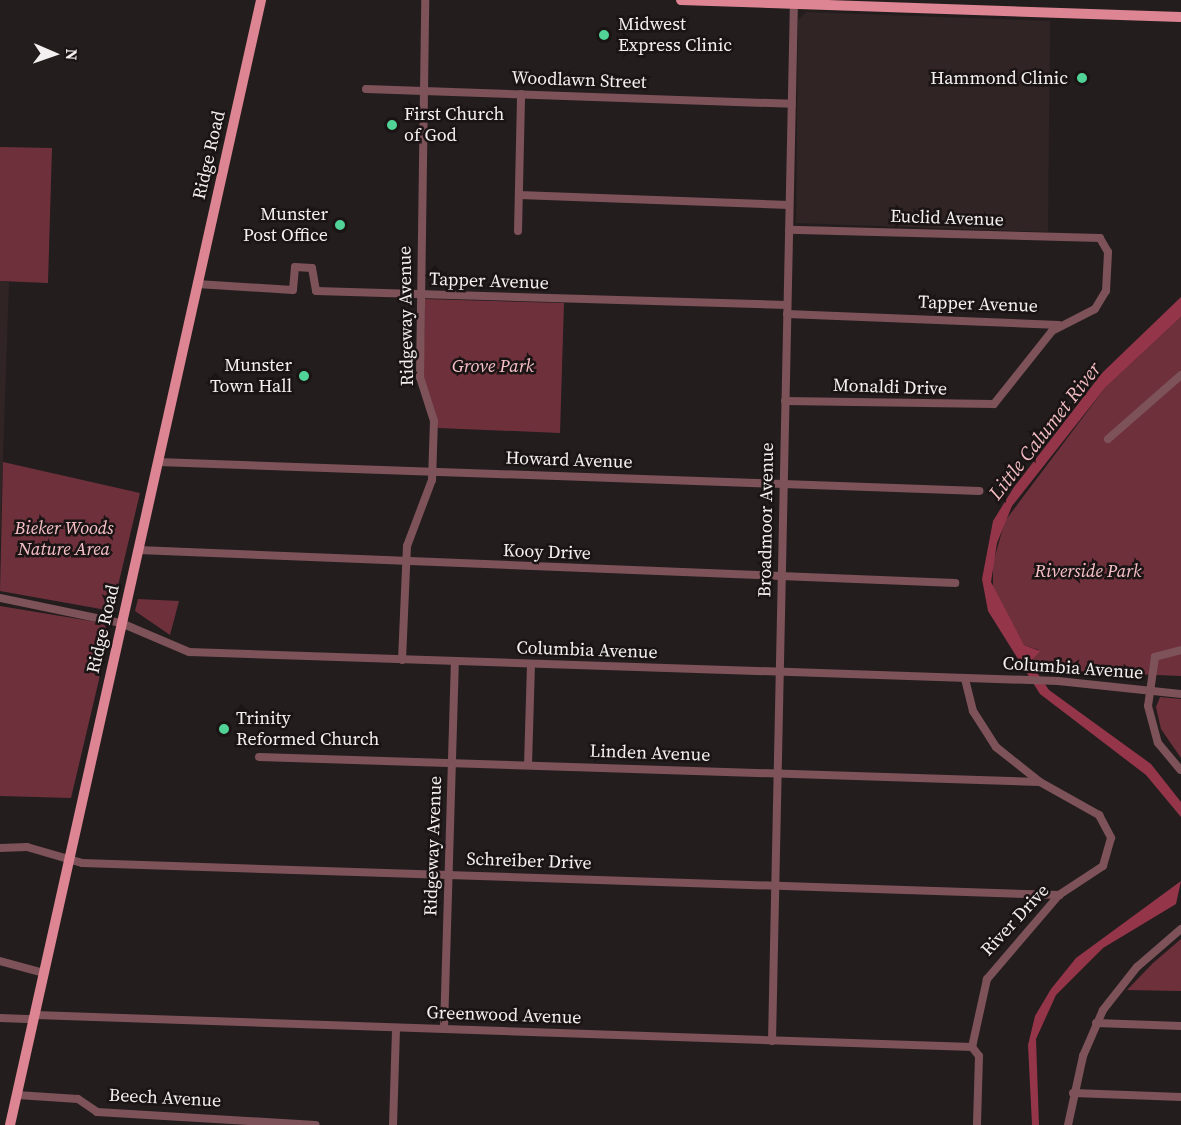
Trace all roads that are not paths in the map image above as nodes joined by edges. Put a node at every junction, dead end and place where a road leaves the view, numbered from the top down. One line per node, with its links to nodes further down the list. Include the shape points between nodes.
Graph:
1 (261, 0): 14 (main road, Ridge Road)
2 (425, 0): 7 (street, Ridgeway Avenue)
3 (681, 0): 4 (main road)
4 (794, 2): 5 (main road); 9 (street, Broadmoor Avenue)
5 (1181, 17)
6 (366, 89): 7 (street, Woodlawn Street)
7 (423, 91): 8 (street, Woodlawn Street); 15 (street, Ridgeway Avenue)
8 (521, 94): 9 (street, Woodlawn Street); 10 (street)
9 (792, 104): 11 (street, Broadmoor Avenue)
10 (519, 195): 11 (street); 13 (street)
11 (789, 205): 12 (street, Broadmoor Avenue)
12 (789, 230): 16 (street, Broadmoor Avenue); 17 (street, Euclid Avenue, via 1104,239 1108,252 1101,301 1088,314)
13 (518, 231)
14 (197, 284): 15 (street, Tapper Avenue, via 293,290 295,267 312,268 316,291); 21 (main road, Ridge Road)
15 (421, 295): 16 (street, Tapper Avenue); 22 (street, Ridgeway Avenue, via 420,377 434,421)
16 (787, 309): 17 (street, Tapper Avenue); 19 (street, Broadmoor Avenue)
17 (1059, 325): 19 (street, Monaldi Drive, via 994,404)
18 (1181, 375): 20 (street)
19 (785, 400): 23 (street, Broadmoor Avenue)
20 (1108, 439)
21 (158, 462): 22 (street, Howard Avenue); 25 (main road, Ridge Road)
22 (431, 470): 23 (street, Howard Avenue); 26 (street, Ridgeway Avenue, via 430,486 413,520)
23 (783, 486): 24 (street, Howard Avenue); 27 (street, Broadmoor Avenue)
24 (979, 491)
25 (138, 550): 26 (street, Kooy Drive); 30 (main road, Ridge Road)
26 (407, 563): 27 (street, Kooy Drive); 32 (street, Ridgeway Avenue)
27 (781, 578): 28 (street, Kooy Drive); 35 (street, Broadmoor Avenue)
28 (955, 583)
29 (0, 598): 30 (street, Columbia Avenue)
30 (121, 623): 32 (street, Columbia Avenue, via 189,652); 46 (main road, Ridge Road)
31 (1181, 650): 37 (street, via 1155,657)
32 (402, 660): 33 (street, Columbia Avenue)
33 (455, 663): 34 (street, Columbia Avenue); 40 (street, Ridgeway Avenue)
34 (531, 665): 35 (street, Columbia Avenue); 41 (street)
35 (779, 673): 36 (street, Columbia Avenue); 43 (street, Broadmoor Avenue)
36 (965, 678): 37 (street, Columbia Avenue); 44 (street, River Drive, via 986,735)
37 (1150, 689): 38 (street, Columbia Avenue); 42 (street, via 1152,732)
38 (1181, 694)
39 (260, 757): 40 (street, Linden Avenue)
40 (452, 762): 41 (street, Linden Avenue); 47 (street, Ridgeway Avenue)
41 (528, 765): 43 (street, Linden Avenue)
42 (1181, 770)
43 (777, 774): 44 (street, Linden Avenue); 48 (street, Broadmoor Avenue)
44 (1040, 782): 49 (street, River Drive, via 1099,815 1111,838 1103,866)
45 (0, 848): 46 (street, Schreiber Drive, via 27,847)
46 (68, 860): 47 (street, Schreiber Drive); 52 (main road, Ridge Road)
47 (448, 874): 48 (street, Schreiber Drive); 58 (street, Ridgeway Avenue)
48 (774, 886): 49 (street, Schreiber Drive); 59 (street, Broadmoor Avenue)
49 (1059, 895): 60 (street, River Drive, via 991,971)
50 (1181, 928): 55 (street, via 1129,975)
51 (0, 961): 52 (street)
52 (44, 973): 53 (main road, Ridge Road)
53 (34, 1017): 54 (street, Greenwood Avenue); 57 (street, Greenwood Avenue); 62 (main road, Ridge Road)
54 (0, 1018)
55 (1096, 1023): 56 (street); 61 (street)
56 (1181, 1026)
57 (396, 1028): 58 (street, Greenwood Avenue); 66 (street)
58 (444, 1029): 59 (street, Greenwood Avenue)
59 (771, 1041): 60 (street, Greenwood Avenue)
60 (972, 1047): 67 (street, River Drive, via 979,1056)
61 (1073, 1093): 63 (street); 68 (street)
62 (18, 1095): 64 (main road, Ridge Road); 65 (street, Beech Avenue, via 78,1099 98,1112)
63 (1181, 1097)
64 (10, 1125)
65 (315, 1125)
66 (393, 1125)
67 (977, 1125)
68 (1068, 1125)

